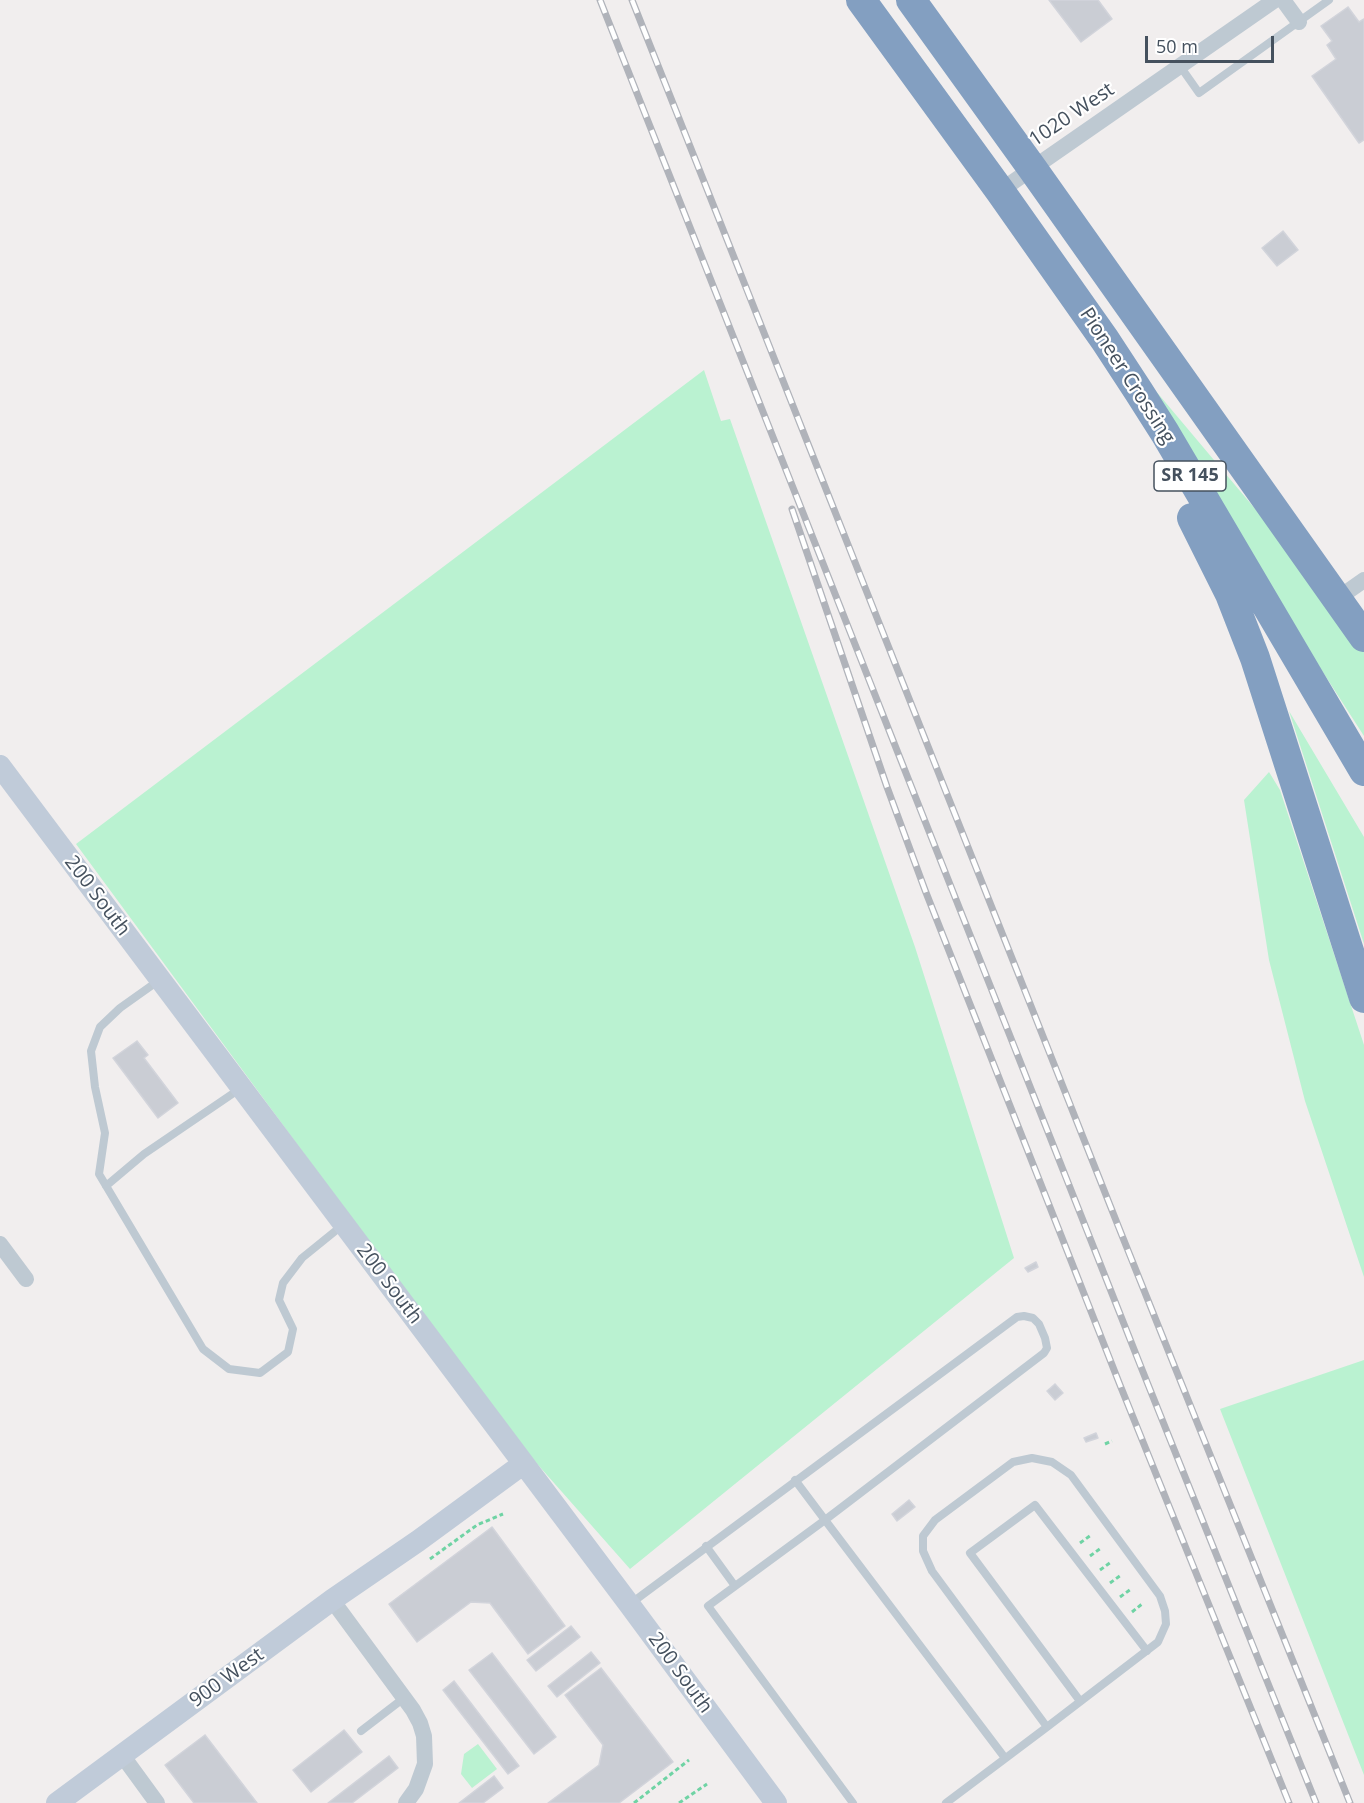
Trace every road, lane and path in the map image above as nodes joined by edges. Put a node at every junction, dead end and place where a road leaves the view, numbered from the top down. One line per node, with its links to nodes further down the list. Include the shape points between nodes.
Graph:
1 (861, 0): 9 (highway, Pioneer Crossing / SR 145)
2 (910, 0): 8 (highway, Pioneer Crossing / SR 145)
3 (1275, 0): 7 (street, 1020 West)
4 (1283, 0): 6 (street)
5 (1329, 0): 6 (lane)
6 (1299, 22): 7 (lane, via 1199,93)
7 (1174, 70): 8 (street, 1020 West)
8 (1032, 168): 9 (street, 1020 West); 11 (highway, Pioneer Crossing / SR 145)
9 (1000, 190): 14 (highway, Pioneer Crossing / SR 145, via 1165,433); 16 (highway, via 1026,258 1148,442 1230,594 1255,658)
10 (1364, 580): 11 (street)
11 (1337, 599): 12 (highway, Pioneer Crossing / SR 145)
12 (1364, 637)
13 (0, 766): 15 (street, 200 South)
14 (1364, 771)
15 (159, 980): 17 (street, 200 South); 18 (lane, via 100,1027 91,1051 105,1133 99,1173)
16 (1364, 998)
17 (241, 1087): 18 (lane, via 144,1154); 19 (street, 200 South)
18 (106, 1186): 19 (lane, via 203,1349 230,1369 260,1373 288,1352 293,1329 279,1300 283,1283 302,1258)
19 (344, 1224): 24 (street, 200 South)
20 (0, 1244): 21 (street)
21 (26, 1279)
22 (1112, 1441): 23 (path)
23 (1105, 1444)
24 (523, 1464): 29 (street, 900 West); 30 (street, 200 South)
25 (795, 1480): 26 (lane); 26 (lane, via 1017,1317 1033,1318 1039,1324 1047,1348 1044,1353); 27 (lane)
26 (825, 1520): 28 (lane); 37 (lane)
27 (706, 1546): 28 (lane); 30 (lane)
28 (735, 1586): 46 (lane, via 708,1606)
29 (332, 1600): 32 (street); 36 (street, 900 West)
30 (629, 1604): 45 (street, 200 South)
31 (1147, 1651): 33 (lane); 33 (lane, via 1035,1504 970,1554); 34 (lane, via 1158,1642 1166,1624 1160,1596 1071,1475 1052,1462 1032,1458 1013,1462 935,1520 923,1536 923,1551 932,1571)
32 (404, 1698): 35 (lane); 42 (street, via 420,1723 425,1750 422,1777)
33 (1080, 1701): 34 (lane)
34 (1047, 1726): 37 (lane)
35 (361, 1731)
36 (122, 1755): 40 (street, 900 West); 41 (street)
37 (1005, 1758): 47 (lane)
38 (689, 1760): 43 (path)
39 (707, 1784): 44 (path)
40 (57, 1803)
41 (157, 1803)
42 (406, 1803)
43 (634, 1803)
44 (679, 1803)
45 (776, 1803)
46 (853, 1803)
47 (945, 1803)

